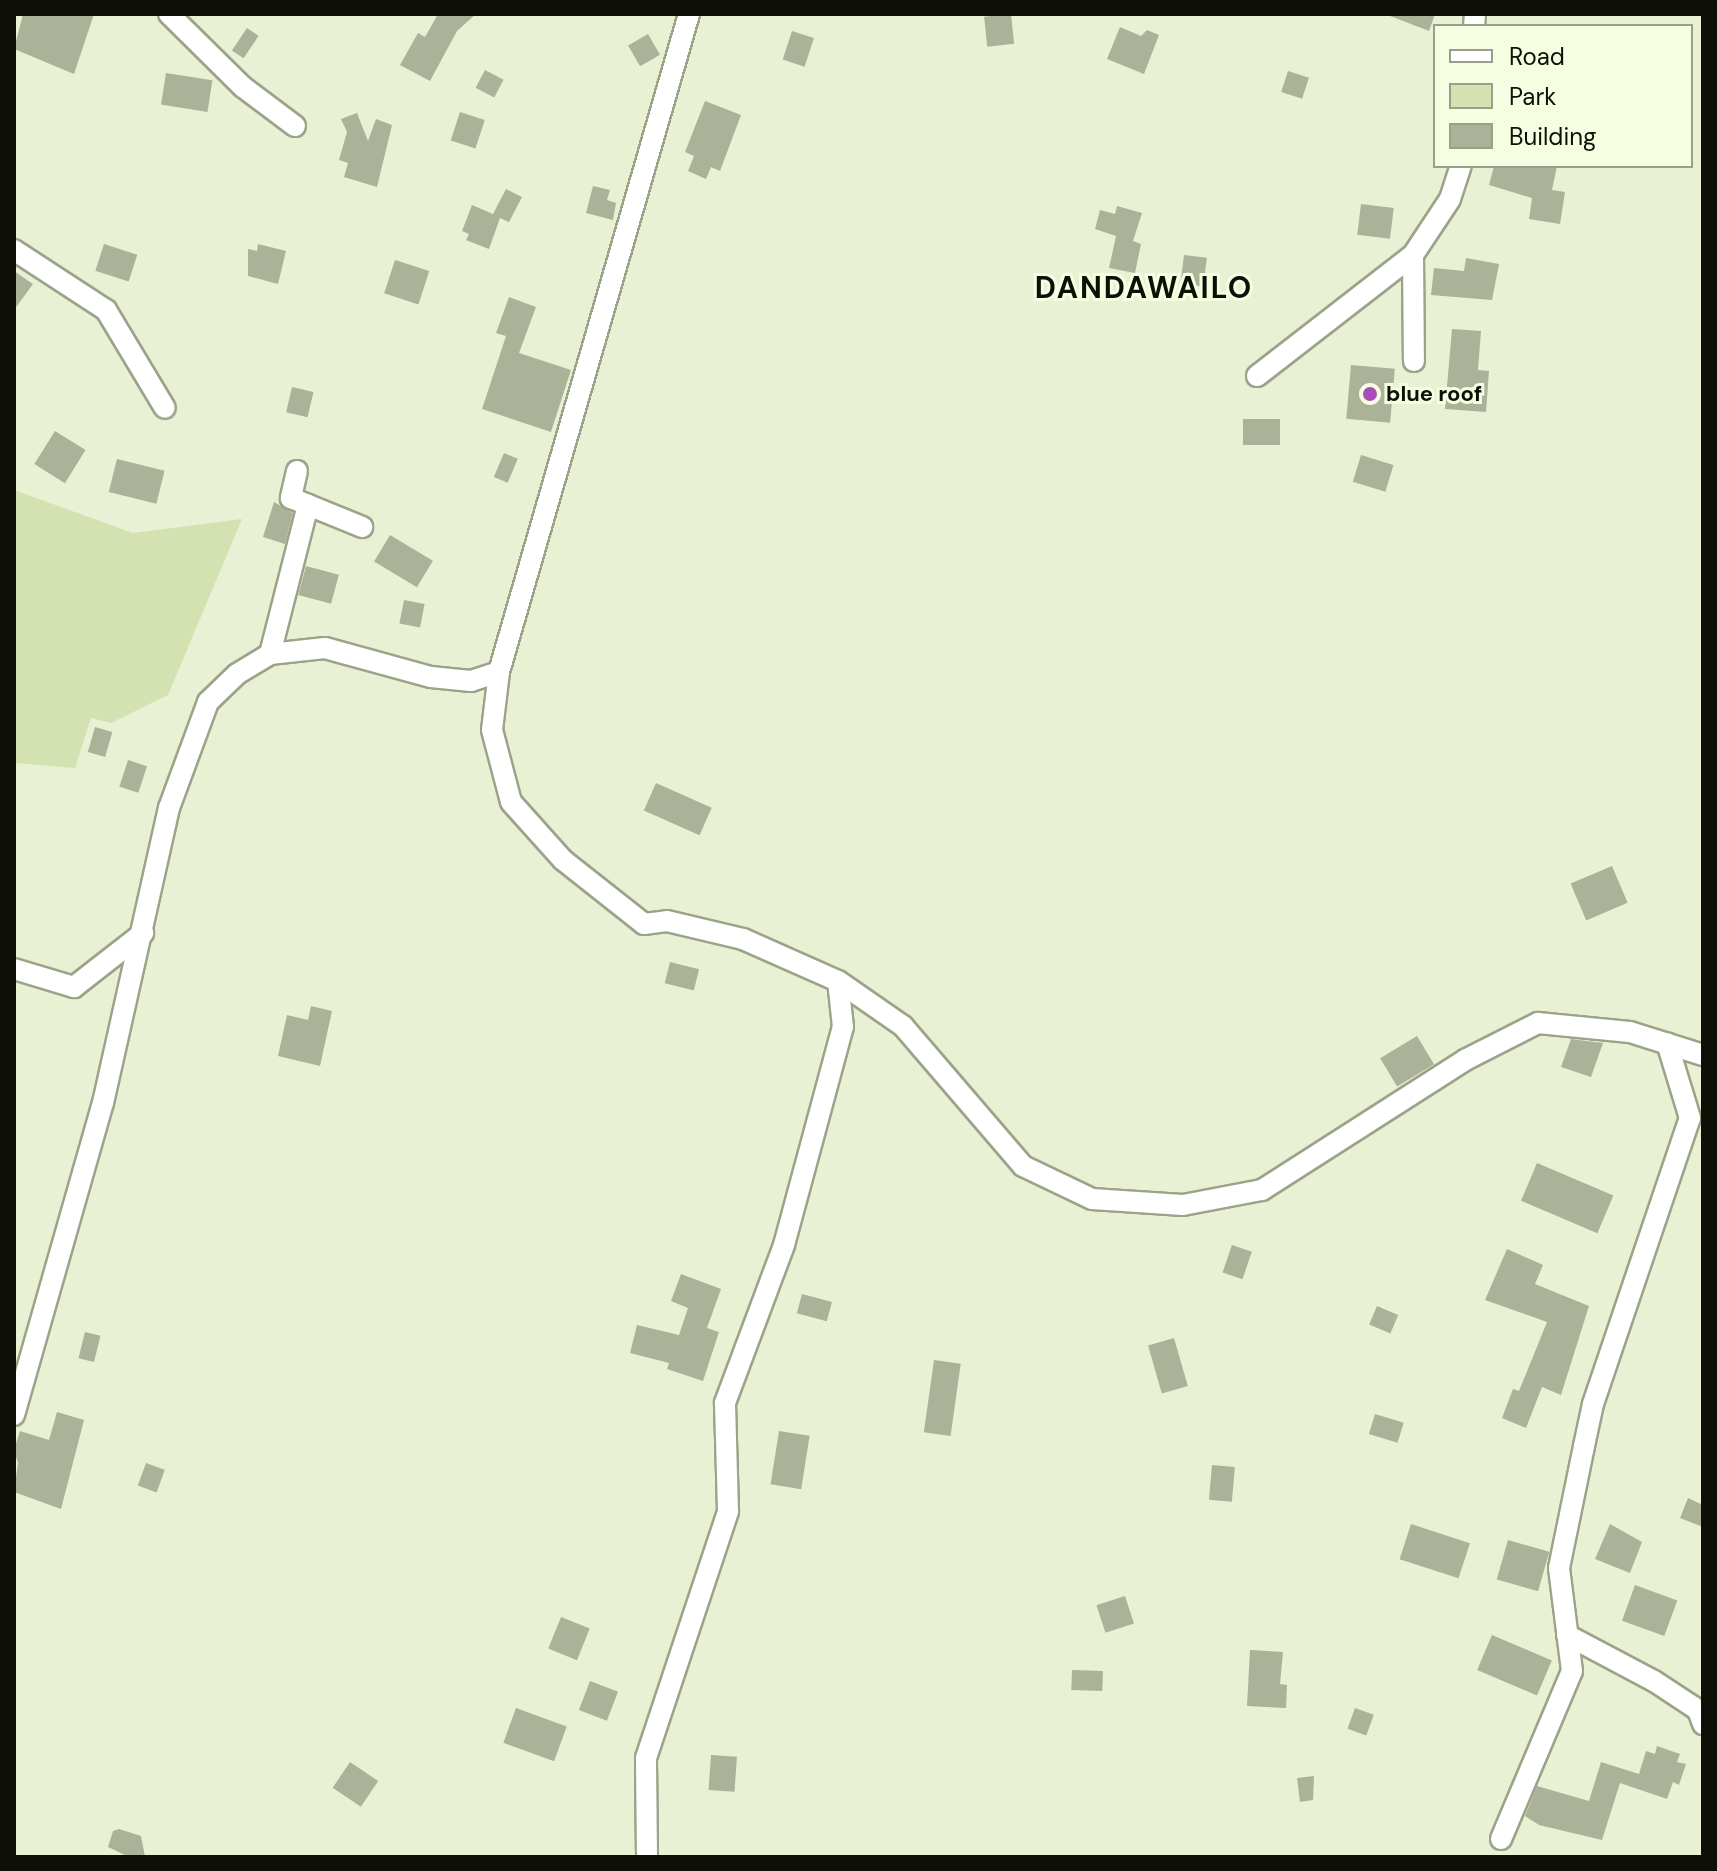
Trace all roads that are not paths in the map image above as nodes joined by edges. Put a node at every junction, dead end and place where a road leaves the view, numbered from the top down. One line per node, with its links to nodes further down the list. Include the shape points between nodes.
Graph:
1 (169, 14): 3 (street, via 243,87)
2 (689, 14): 14 (street)
3 (295, 126)
4 (1460, 168): 6 (street, via 1450,199)
5 (14, 250): 9 (street, via 106,310)
6 (1413, 255): 7 (street); 8 (street)
7 (1414, 361)
8 (1257, 376)
9 (165, 408)
10 (297, 471): 11 (street, via 291,498)
11 (308, 505): 12 (street); 13 (street)
12 (362, 527)
13 (270, 654): 14 (street, via 325,648 381,666 471,681); 15 (street, via 237,674 208,702 191,737 169,808)
14 (499, 672): 17 (street, via 492,730 511,802 563,860 644,924 667,921 743,939)
15 (143, 933): 16 (street, via 74,987); 20 (street, via 103,1103)
16 (14, 969)
17 (838, 981): 18 (street, via 903,1026 1023,1166 1092,1199 1183,1205 1262,1190 1465,1060 1538,1023 1630,1032); 24 (street, via 839,1042 784,1245 725,1403 728,1511 646,1758)
18 (1667, 1043): 19 (street); 21 (street, via 1690,1118 1593,1404 1559,1568)
19 (1703, 1055)
20 (14, 1415)
21 (1567, 1635): 22 (street, via 1654,1681 1698,1710); 23 (street, via 1572,1671)
22 (1703, 1724)
23 (1501, 1839)
24 (647, 1857)

